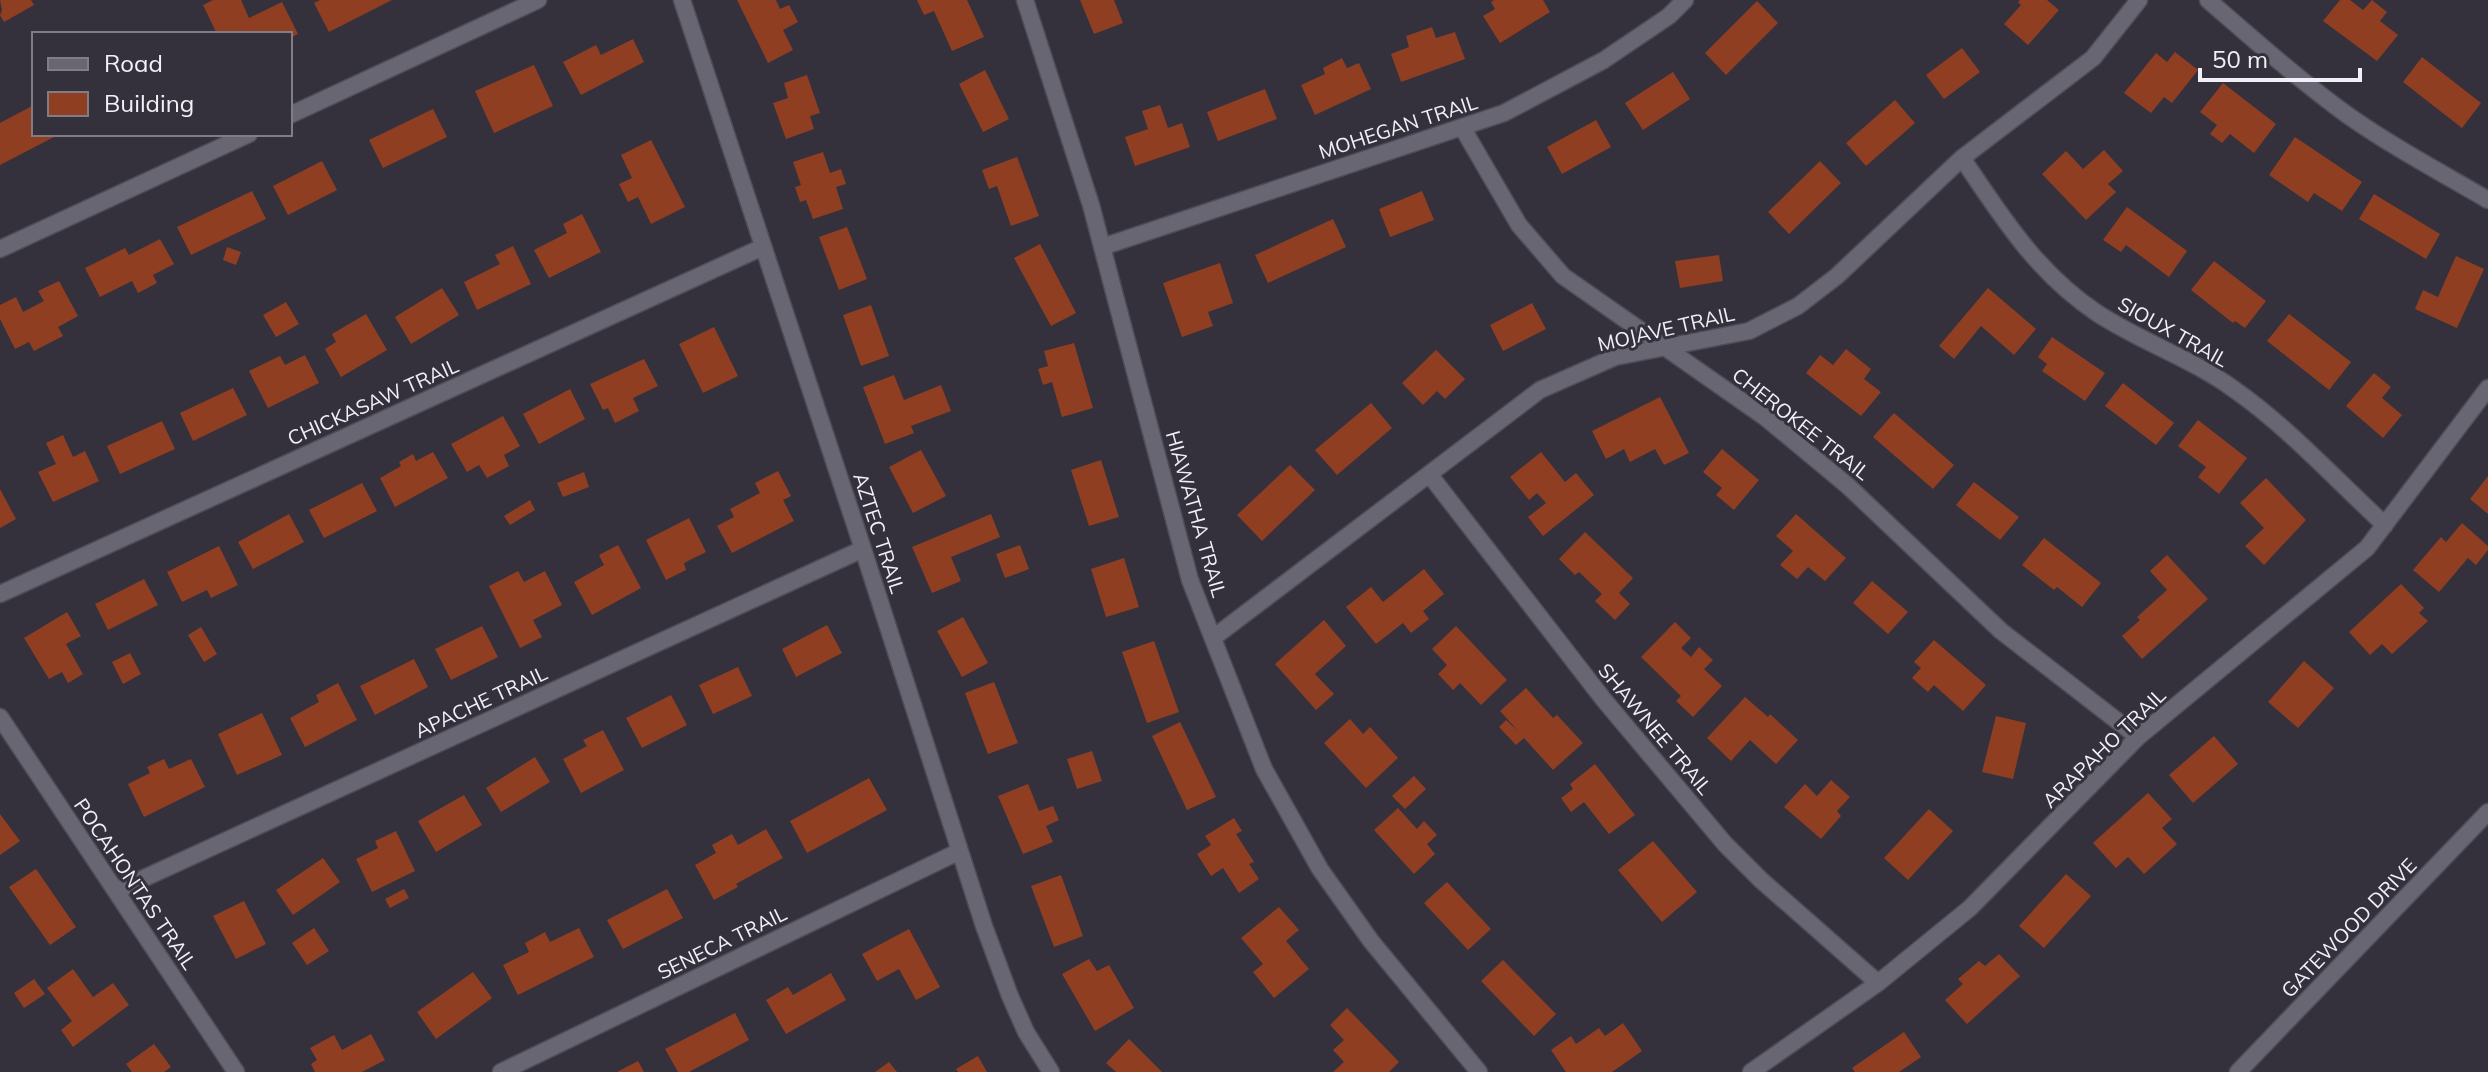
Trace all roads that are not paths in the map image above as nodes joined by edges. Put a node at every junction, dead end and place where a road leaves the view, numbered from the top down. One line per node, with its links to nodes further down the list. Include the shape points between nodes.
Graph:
1 (538, 0): 7 (street)
2 (682, 0): 12 (street, AZTEC TRAIL)
3 (1025, 0): 13 (street, HIAWATHA TRAIL)
4 (1685, 0): 8 (street, MOHEGAN TRAIL, via 1604,60 1504,113)
5 (2139, 0): 10 (street, MOJAVE TRAIL, via 2093,58)
6 (2208, 0): 11 (street, via 2346,113)
7 (292, 114)
8 (1462, 127): 13 (street, MOHEGAN TRAIL); 15 (street, CHEROKEE TRAIL, via 1519,225 1543,255 1563,276)
9 (245, 136): 14 (street)
10 (1962, 158): 15 (street, MOJAVE TRAIL, via 1798,306 1749,331); 18 (street, SIOUX TRAIL, via 2022,246 2054,280 2097,313 2233,388)
11 (2488, 200)
12 (763, 247): 19 (street, AZTEC TRAIL); 20 (street, CHICKASAW TRAIL)
13 (1102, 247): 21 (street, HIAWATHA TRAIL, via 1190,580)
14 (0, 249)
15 (1665, 347): 17 (street, MOJAVE TRAIL, via 1615,357 1540,390); 23 (street, CHEROKEE TRAIL, via 1813,456 2001,631)
16 (2488, 388): 18 (street, ARAPAHO TRAIL)
17 (1429, 474): 21 (street, MOJAVE TRAIL); 27 (street, SHAWNEE TRAIL, via 1604,700 1725,844)
18 (2385, 525): 23 (street, ARAPAHO TRAIL, via 2367,548)
19 (863, 549): 25 (street, AZTEC TRAIL); 26 (street, APACHE TRAIL)
20 (0, 594)
21 (1213, 638): 31 (street, HIAWATHA TRAIL, via 1264,769 1320,869 1371,941)
22 (0, 717): 26 (street, POCAHONTAS TRAIL)
23 (2138, 737): 27 (street, ARAPAHO TRAIL, via 1970,908)
24 (2488, 812): 33 (street, GATEWOOD DRIVE)
25 (960, 851): 29 (street, SENECA TRAIL); 30 (street, AZTEC TRAIL, via 1010,996)
26 (116, 891): 28 (street, POCAHONTAS TRAIL)
27 (1878, 983): 32 (street, ARAPAHO TRAIL)
28 (236, 1072)
29 (501, 1072)
30 (1051, 1072)
31 (1479, 1072)
32 (1751, 1072)
33 (2238, 1072)

